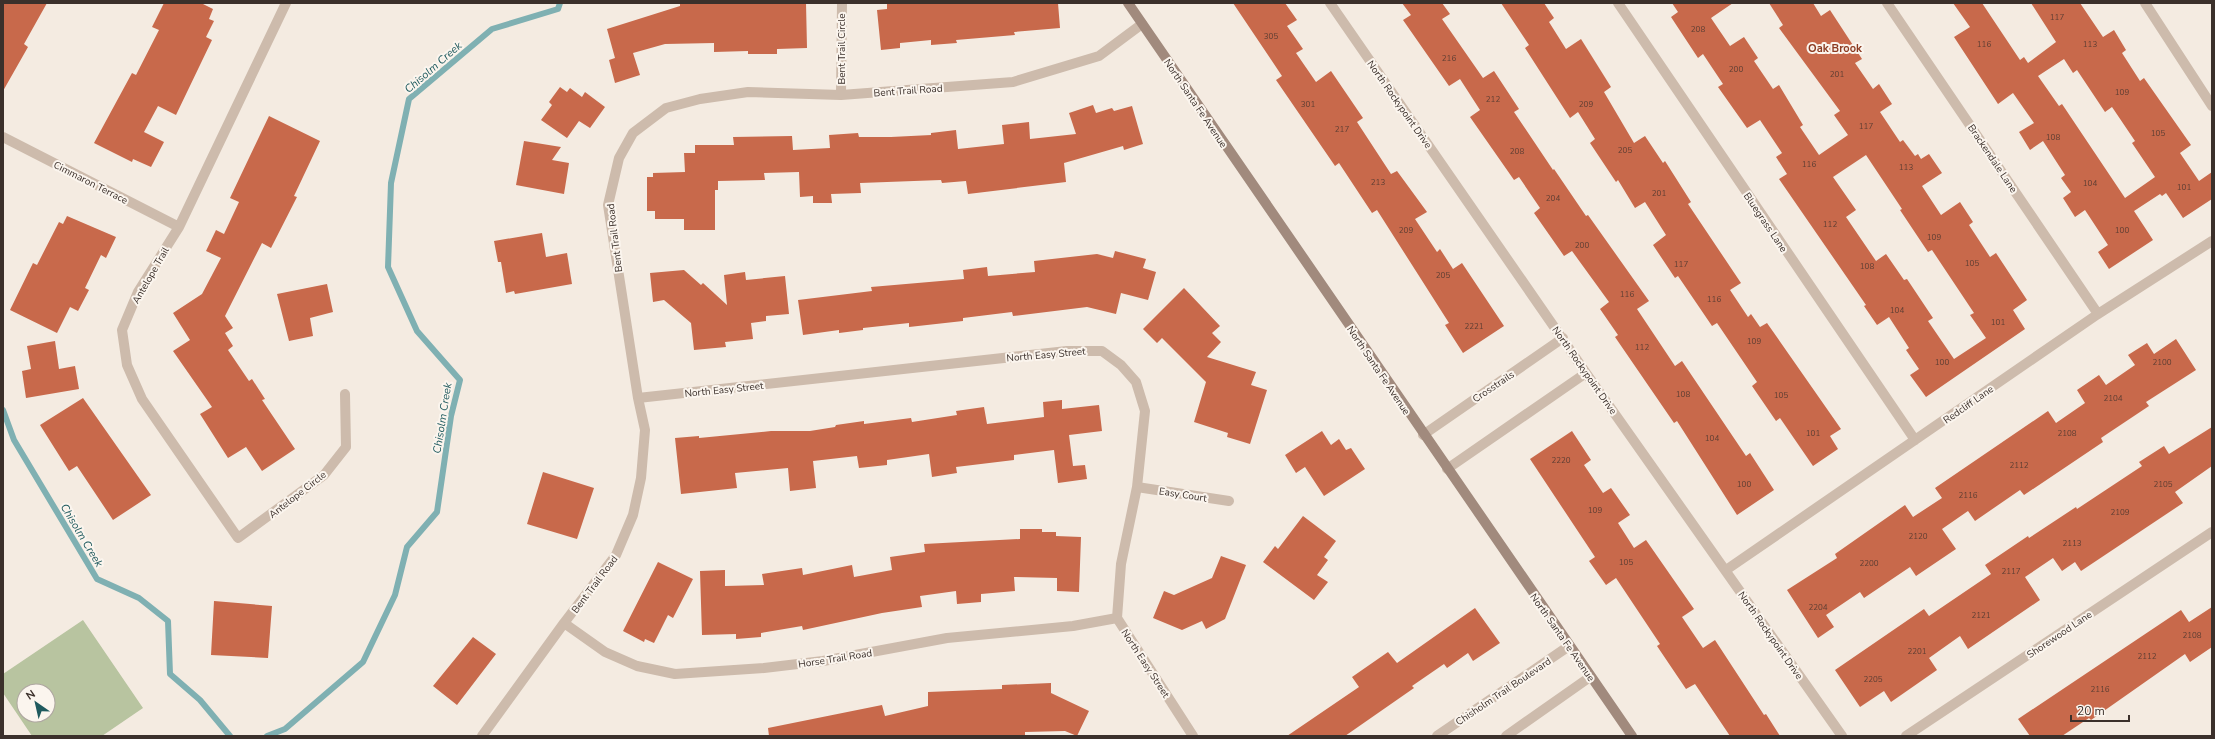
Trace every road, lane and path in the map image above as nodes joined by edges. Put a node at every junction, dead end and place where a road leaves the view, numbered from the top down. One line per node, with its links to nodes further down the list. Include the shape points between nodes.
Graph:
1 (286, 3): 12 (street, Antelope Trail)
2 (842, 3): 9 (street, Bent Trail Circle)
3 (1128, 3): 8 (main road, North Santa Fe Avenue)
4 (1330, 3): 15 (street, North Rockypoint Drive)
5 (1618, 3): 20 (street, Bluegrass Lane)
6 (1887, 3): 14 (street, Brackendale Lane)
7 (2145, 3): 10 (street)
8 (1142, 24): 9 (street, Bent Trail Road, via 1099,56 1013,82); 19 (main road, North Santa Fe Avenue)
9 (841, 95): 18 (street, Bent Trail Road, via 748,92 700,99 666,108 633,133 619,158 608,205)
10 (2212, 106)
11 (3, 137): 12 (street, Cimmaron Terrace)
12 (179, 227): 25 (street, Antelope Trail, via 138,292 122,330 127,365 142,399)
13 (2212, 241): 14 (street, Redcliff Lane)
14 (2098, 314): 20 (street, Redcliff Lane)
15 (1563, 338): 16 (street, North Rockypoint Drive); 19 (street, Crosstrails)
16 (1586, 373): 21 (street); 26 (street, North Rockypoint Drive)
17 (345, 394): 25 (street, Antelope Circle, via 346,447 324,475)
18 (638, 398): 22 (street, North Easy Street, via 1059,351 1102,351 1121,365 1136,382 1145,411); 28 (street, Bent Trail Road, via 645,430 641,478 633,515 616,555)
19 (1423, 435): 21 (main road, North Santa Fe Avenue)
20 (1915, 440): 26 (street, Redcliff Lane)
21 (1447, 469): 29 (main road, North Santa Fe Avenue)
22 (1137, 487): 23 (street, Easy Court); 27 (street, North Easy Street, via 1121,564)
23 (1229, 501)
24 (2212, 532): 37 (street, Shorewood Lane)
25 (238, 538)
26 (1726, 570): 36 (street, North Rockypoint Drive)
27 (1117, 618): 28 (street, Horse Trail Road, via 1073,626 946,638 823,661 675,674 631,664 606,652); 32 (street, North Easy Street)
28 (564, 623): 31 (street, Bent Trail Road)
29 (1569, 646): 30 (main road, North Santa Fe Avenue); 33 (street, Chisholm Trail Boulevard)
30 (1590, 677): 34 (street); 35 (main road, North Santa Fe Avenue)
31 (482, 736)
32 (1193, 736)
33 (1437, 736)
34 (1506, 736)
35 (1632, 736)
36 (1842, 736)
37 (1906, 736)

